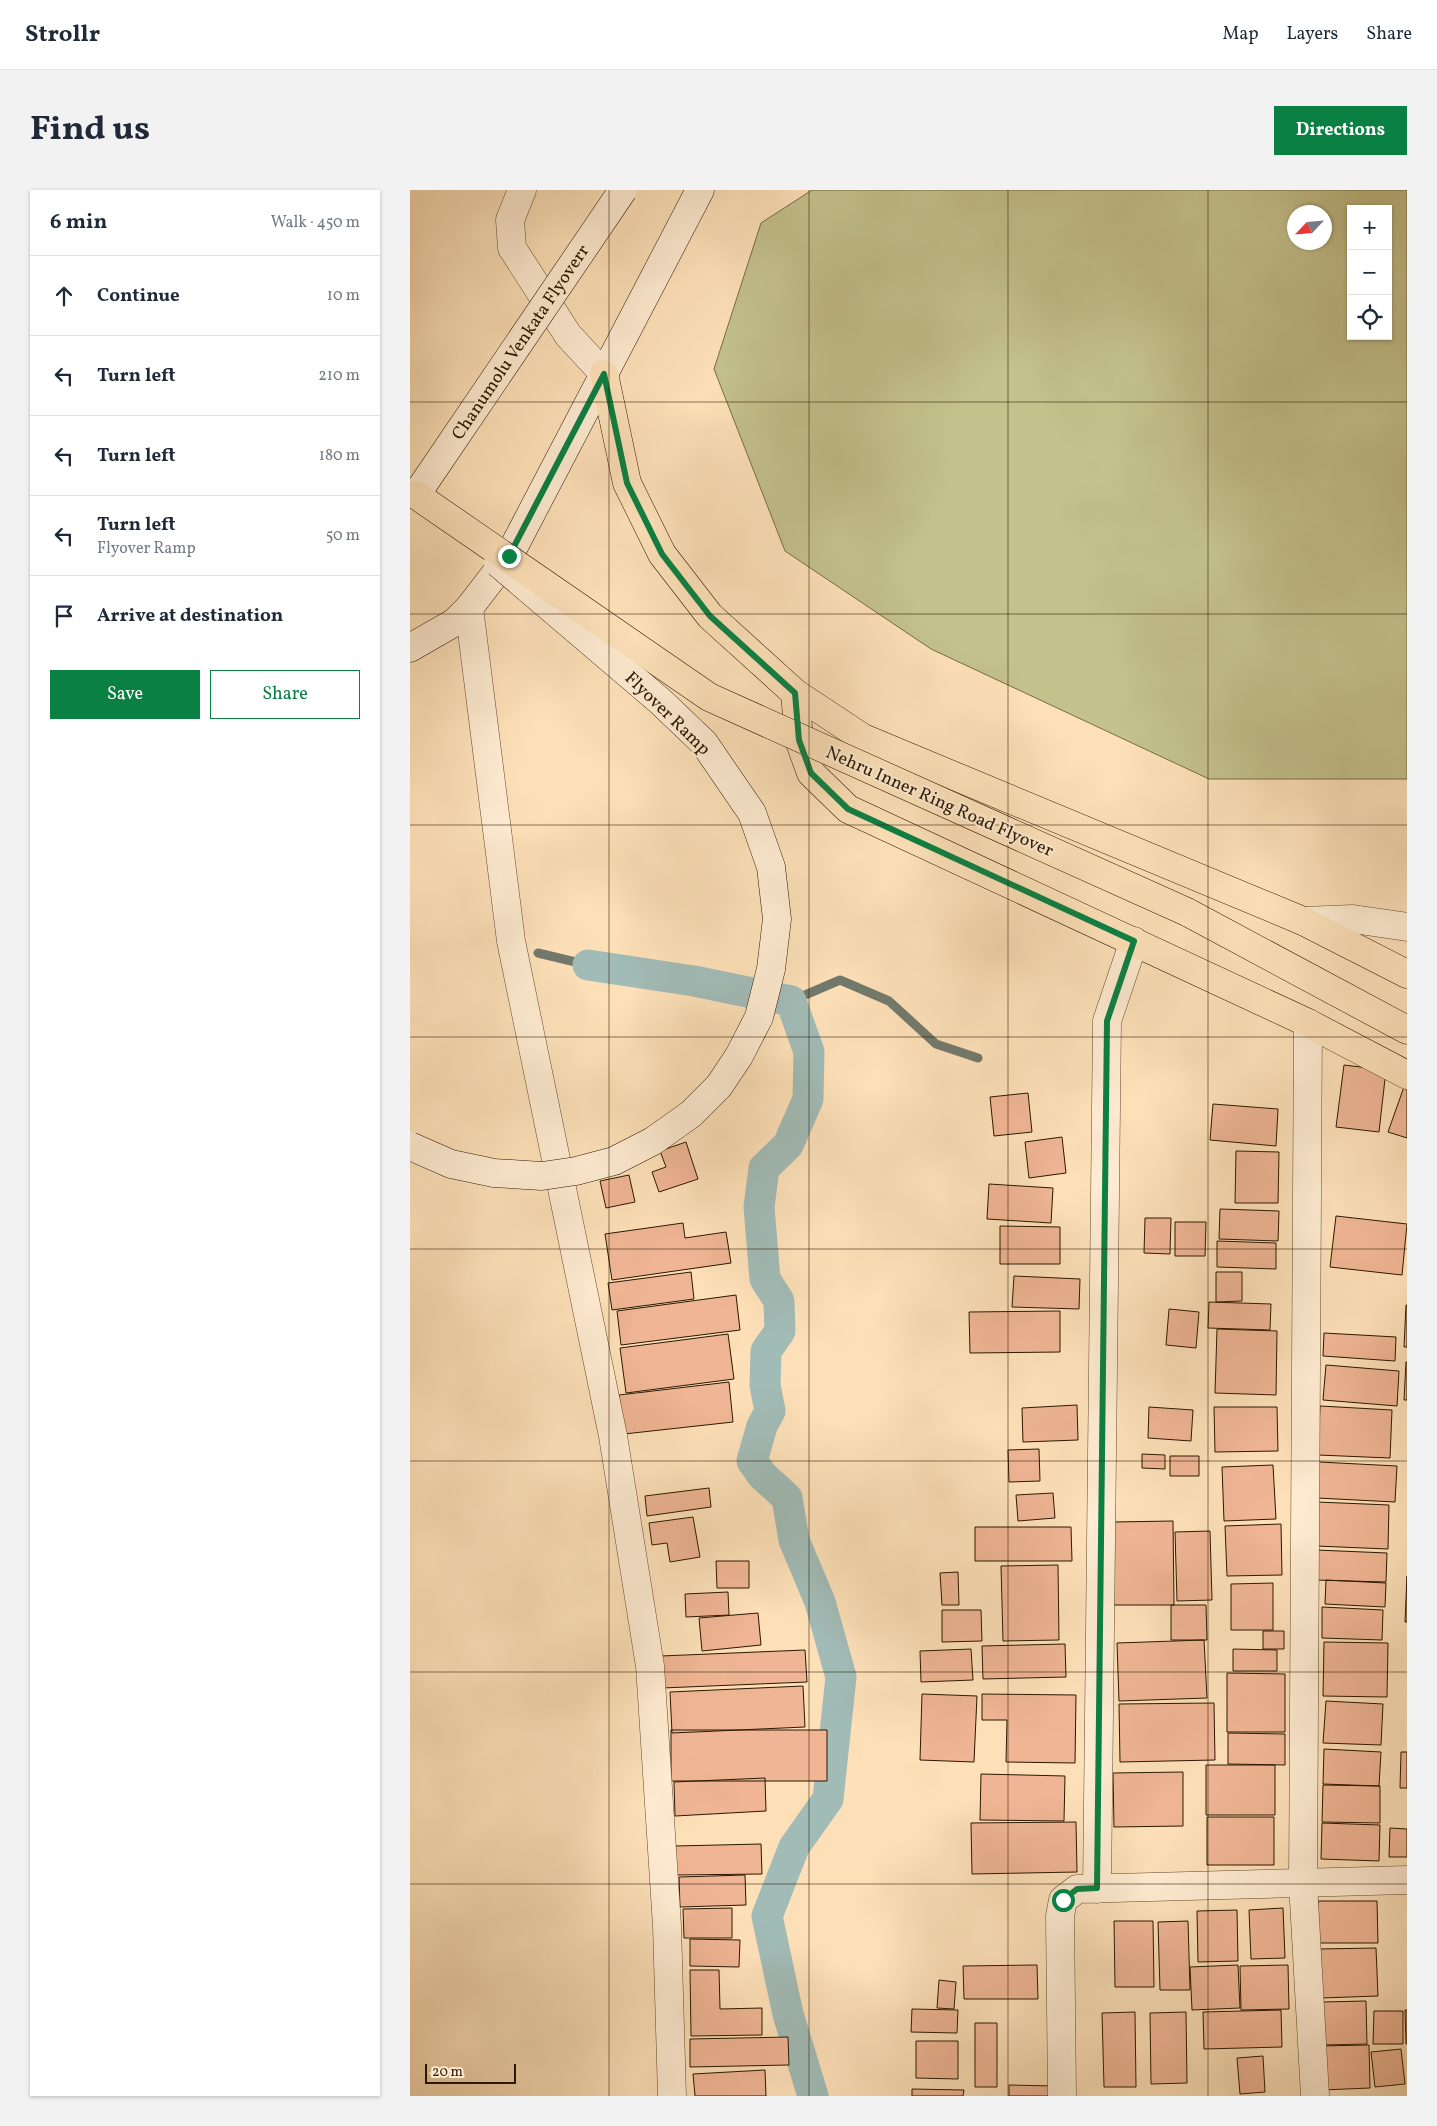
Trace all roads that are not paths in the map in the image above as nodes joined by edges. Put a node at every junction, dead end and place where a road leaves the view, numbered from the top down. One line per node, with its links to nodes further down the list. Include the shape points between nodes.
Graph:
1 (522, 190): 4 (street, via 510,220 512,248 568,335)
2 (623, 190): 5 (street, Chanumolu Venkata Flyoverr, bridge)
3 (700, 190): 4 (street)
4 (604, 374): 6 (street, via 509,556); 8 (main road, via 627,483 662,554 710,616)
5 (419, 497): 14 (main road, Nehru Inner Ring Road Flyover, bridge, via 710,697 1187,912); 16 (street, Flyover Ramp, bridge, via 660,701 704,743 752,813 771,867 777,919 771,969 759,1017 739,1056 719,1086 691,1114 653,1141 614,1161 542,1176 494,1173 451,1164)
6 (469, 608): 7 (street, via 455,622); 20 (street, via 511,940 613,1436 650,1666 667,1926)
7 (410, 648)
8 (795, 693): 9 (main road, via 863,738); 11 (main road, via 799,740 811,773 848,809)
9 (1303, 921): 10 (street, via 1353,919); 12 (main road)
10 (1407, 928)
11 (1134, 941): 13 (main road); 19 (street, via 1107,1021)
12 (1407, 974)
13 (1308, 1023): 15 (main road); 18 (street)
14 (1407, 1030)
15 (1407, 1075)
16 (410, 1146)
17 (1407, 1880): 18 (street)
18 (1303, 1883): 19 (street); 22 (street)
19 (1097, 1888): 21 (street, via 1077,1889 1063,1900 1060,1916)
20 (672, 2096)
21 (1062, 2096)
22 (1314, 2096)

